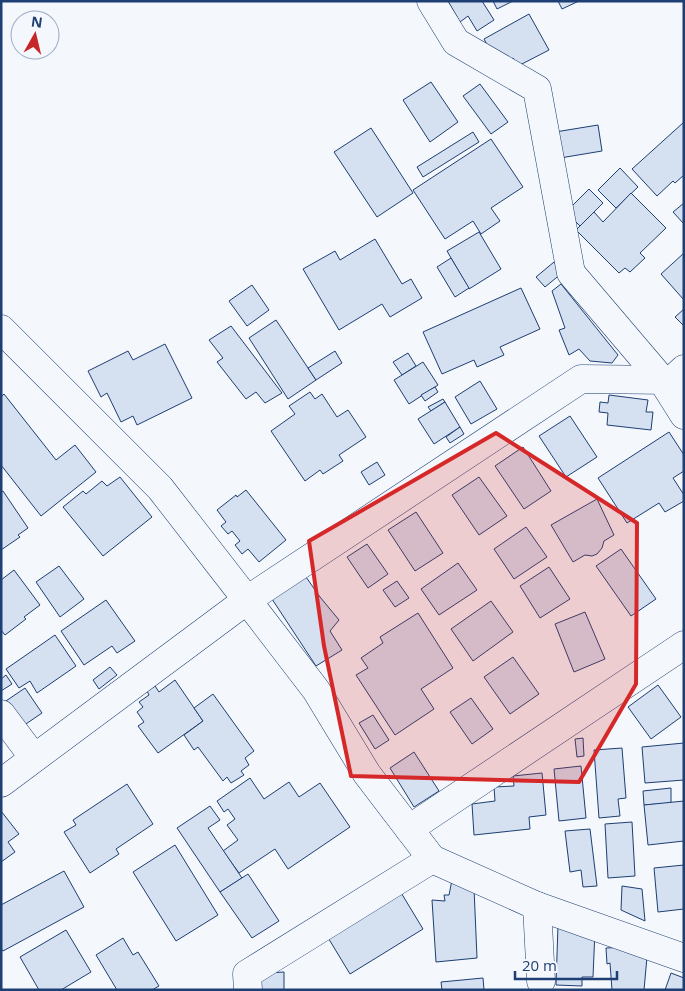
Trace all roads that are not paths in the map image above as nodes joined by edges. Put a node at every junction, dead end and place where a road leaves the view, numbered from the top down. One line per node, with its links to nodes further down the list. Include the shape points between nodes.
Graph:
1 (431, 1): 3 (street, via 456,42 537,89 571,273)
2 (1, 329): 5 (street, via 160,488)
3 (673, 374): 4 (street); 5 (street, via 581,379)
4 (684, 415)
5 (248, 600): 8 (street); 10 (street, via 316,690 367,774)
6 (684, 645): 10 (street)
7 (1, 714): 8 (street)
8 (34, 758): 9 (street)
9 (1, 783)
10 (409, 830): 11 (street)
11 (432, 859): 12 (street); 15 (street, via 247,974)
12 (537, 906): 13 (street); 14 (street)
13 (684, 958)
14 (540, 981)
15 (248, 990)

